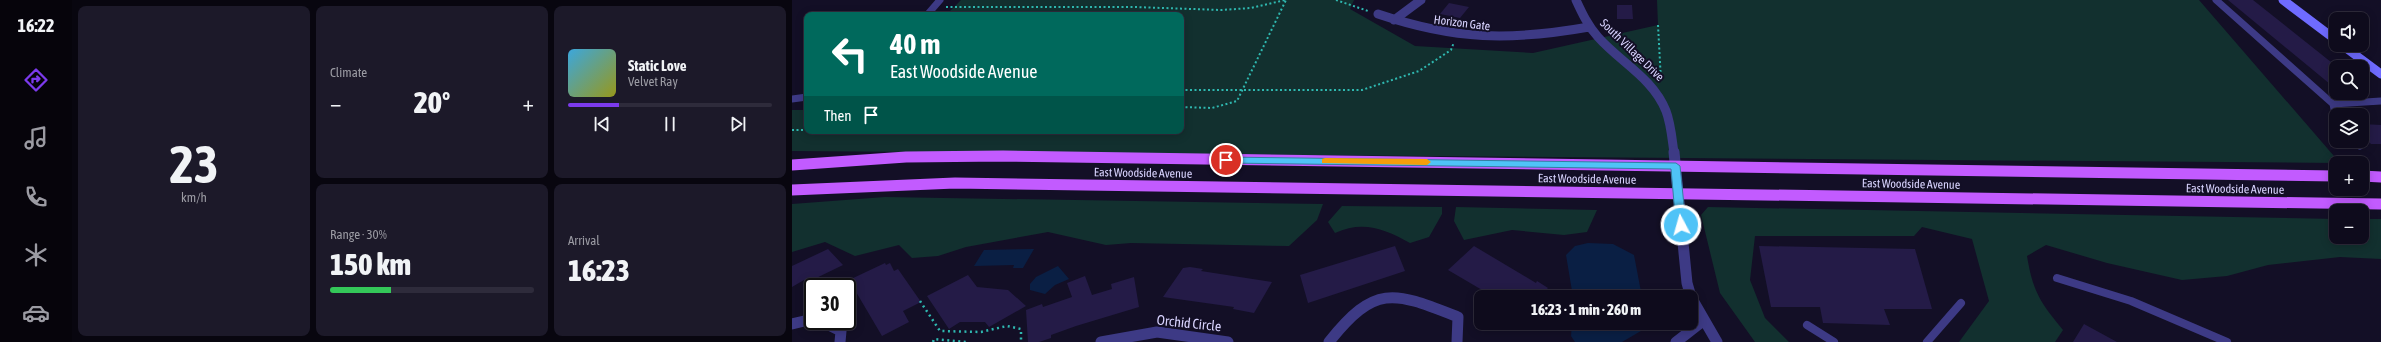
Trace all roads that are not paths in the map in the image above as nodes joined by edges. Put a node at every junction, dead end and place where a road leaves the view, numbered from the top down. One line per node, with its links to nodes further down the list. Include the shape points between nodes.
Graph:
1 (940, 0): 6 (lane)
2 (1422, 0): 8 (street)
3 (1576, 0): 9 (street, South Village Drive)
4 (2216, 0): 16 (lane)
5 (2283, 0): 10 (main road)
6 (929, 12)
7 (1378, 14): 8 (street, Horizon Gate)
8 (1394, 20): 9 (street, Horizon Gate, via 1456,36 1518,38)
9 (1589, 27): 19 (street, South Village Drive, via 1601,41 1650,83 1662,98 1671,124)
10 (2329, 35)
11 (2351, 52): 12 (main road)
12 (2381, 74)
13 (804, 97): 14 (lane)
14 (792, 99)
15 (2381, 102): 16 (lane)
16 (2333, 104): 17 (lane)
17 (2333, 108)
18 (792, 165): 19 (main road, East Woodside Avenue, via 955,156)
19 (1676, 166): 20 (main road, East Woodside Avenue); 24 (street, South Village Drive)
20 (2329, 176)
21 (2369, 176): 22 (main road)
22 (2381, 177)
23 (792, 190): 24 (main road, East Woodside Avenue, via 955,183)
24 (1678, 193): 25 (main road, East Woodside Avenue); 27 (street, South Village Drive)
25 (2381, 204)
26 (2057, 278): 44 (lane, via 2131,301)
27 (1690, 290)
28 (1961, 303): 43 (lane)
29 (1698, 311): 31 (street, South Village Drive)
30 (804, 321): 32 (street)
31 (1703, 321): 40 (street); 41 (street, South Village Drive)
32 (792, 324)
33 (1807, 325): 42 (lane)
34 (839, 330): 35 (street)
35 (840, 342)
36 (1101, 342): 37 (street, Orchid Circle, via 1157,332)
37 (1228, 342)
38 (1329, 342): 39 (street, via 1354,315 1380,298 1413,300 1458,317)
39 (1457, 342)
40 (1676, 342)
41 (1716, 342)
42 (1834, 342)
43 (1927, 342)
44 (2227, 342)

